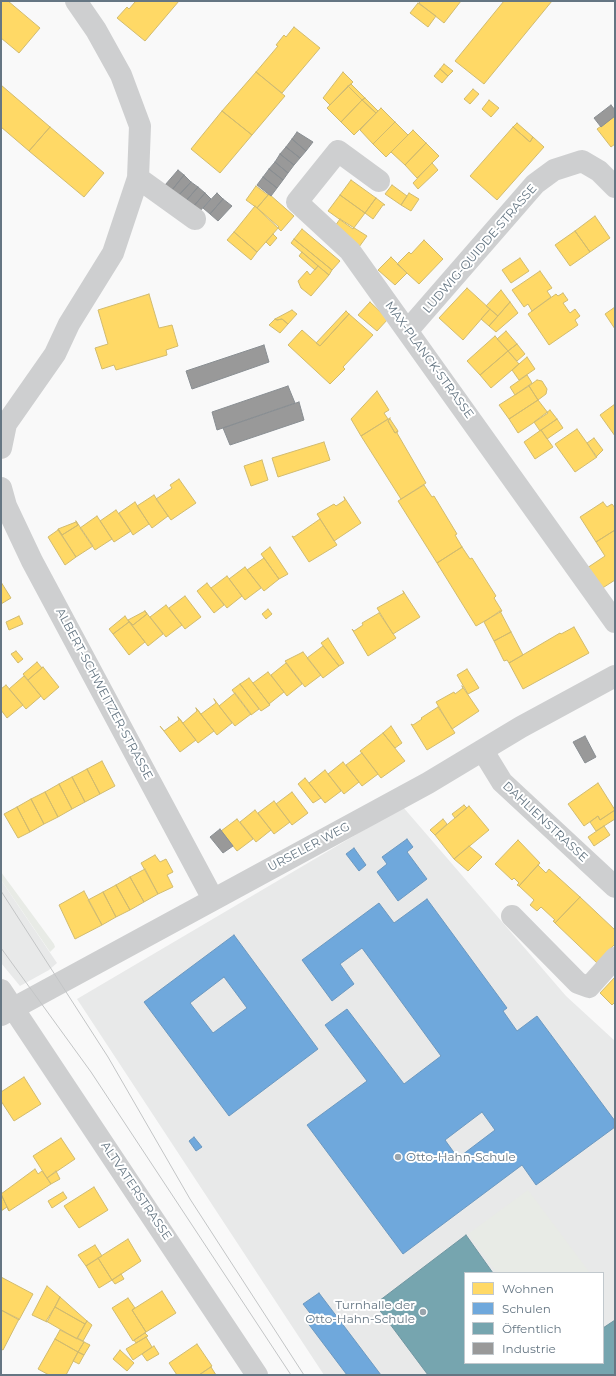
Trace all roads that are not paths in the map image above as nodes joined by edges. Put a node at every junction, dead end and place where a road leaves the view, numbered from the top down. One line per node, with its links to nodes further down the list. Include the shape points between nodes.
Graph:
1 (76, 1): 2 (street, via 96,30 121,75 140,126)
2 (138, 178): 5 (street); 7 (street, via 113,253 69,324 55,354)
3 (379, 181): 6 (street, MAX-PLANCK-STRASSE, via 338,151 297,202 350,250)
4 (615, 187): 6 (street, LUDWIG-QUIDDE-STRASSE, via 599,171 582,161 554,170 535,184)
5 (196, 219)
6 (408, 330): 10 (street, MAX-PLANCK-STRASSE)
7 (4, 419): 8 (street)
8 (1, 448)
9 (1, 488): 14 (street, ALBERT-SCHWEITZER-STRASSE, via 6,506 32,561)
10 (615, 622)
11 (615, 676): 12 (street, URSELER WEG, via 521,727)
12 (483, 751): 13 (street, DAHLIENSTRASSE, via 502,782); 14 (street, URSELER WEG)
13 (615, 887)
14 (213, 899): 18 (street, URSELER WEG)
15 (512, 916): 16 (street, via 578,983 589,987)
16 (615, 958)
17 (1, 990): 18 (street, ALTVATERSTRASSE)
18 (8, 1011): 19 (street, ALTVATERSTRASSE)
19 (258, 1375)

